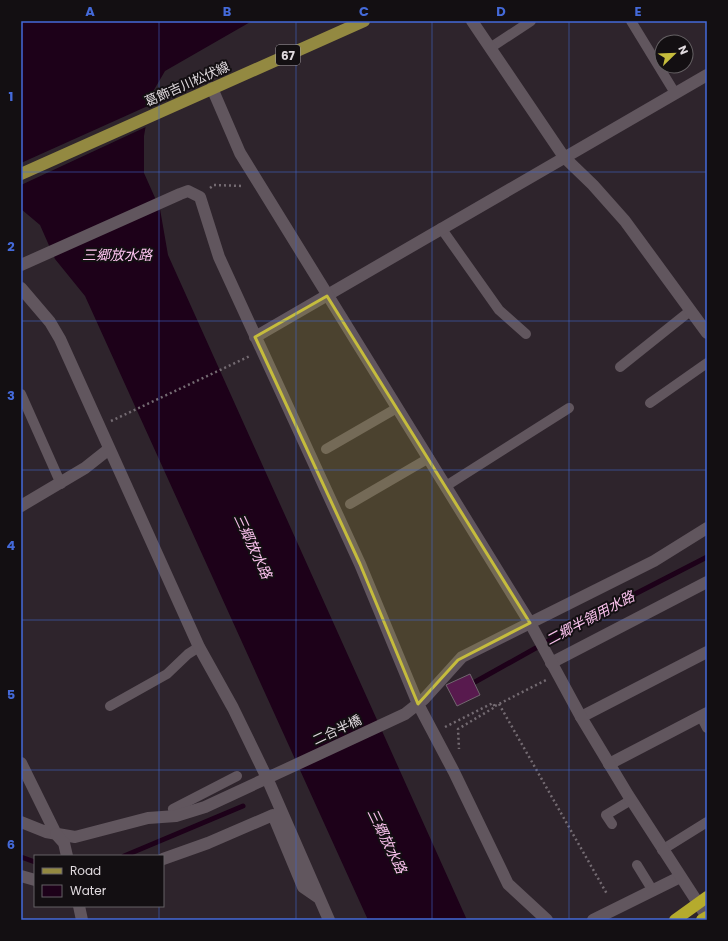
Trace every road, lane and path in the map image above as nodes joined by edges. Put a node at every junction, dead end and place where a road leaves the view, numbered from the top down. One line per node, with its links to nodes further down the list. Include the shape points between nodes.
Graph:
1 (364, 21): 7 (main road, 葛飾吉川松伏線 / 67)
2 (472, 21): 5 (street)
3 (531, 21): 5 (lane)
4 (632, 21): 8 (lane)
5 (490, 48): 9 (street)
6 (707, 75): 8 (street)
7 (212, 88): 10 (main road, 葛飾吉川松伏線 / 67); 11 (street, via 232,139)
8 (676, 93): 9 (street)
9 (564, 157): 13 (street); 17 (street, via 593,185 624,221)
10 (21, 174)
11 (260, 187): 12 (path, via 214,185); 16 (street)
12 (208, 191)
13 (441, 228): 16 (street); 19 (lane, via 499,310)
14 (21, 264): 20 (street, via 188,191 200,197 219,257)
15 (21, 288): 29 (street, via 50,322 60,339)
16 (327, 296): 20 (street); 26 (street)
17 (690, 311): 18 (street); 23 (lane)
18 (706, 329)
19 (526, 334)
20 (255, 337): 43 (street, via 360,564)
21 (245, 359): 28 (path)
22 (707, 363): 25 (lane)
23 (620, 367)
24 (21, 394): 32 (lane)
25 (650, 403)
26 (397, 408): 30 (lane); 31 (street)
27 (569, 408): 33 (lane)
28 (114, 420)
29 (109, 449): 32 (street); 39 (street)
30 (326, 449)
31 (429, 458): 33 (street); 34 (lane)
32 (61, 484): 35 (street)
33 (446, 486): 38 (street)
34 (350, 504)
35 (21, 506)
36 (707, 528): 38 (street, 二合半橋, via 654,561)
37 (707, 582): 41 (street)
38 (531, 626): 41 (street); 43 (street, 二合半橋, via 458,660)
39 (199, 647): 45 (lane, via 167,674); 55 (street, via 233,708)
40 (707, 652): 48 (street)
41 (550, 660): 42 (street)
42 (558, 675): 44 (path); 48 (street)
43 (418, 704): 53 (street); 55 (street, 二合半橋, via 405,714)
44 (499, 704): 46 (path); 70 (path)
45 (110, 706)
46 (495, 706): 49 (path, via 493,703); 53 (path, via 458,729 459,756)
47 (704, 714): 50 (lane); 52 (street)
48 (581, 717): 52 (street)
49 (446, 726)
50 (707, 728)
51 (21, 763): 61 (street)
52 (609, 764): 56 (street)
53 (454, 772): 77 (street, via 508,884)
54 (237, 776): 57 (lane, via 173,809)
55 (267, 778): 57 (street, 二合半橋, via 205,807); 71 (street)
56 (631, 800): 60 (lane, via 606,815); 62 (street)
57 (176, 816): 61 (street, 二合半橋, via 148,818 81,836)
58 (21, 822): 61 (street, 二合半橋)
59 (707, 822): 62 (lane)
60 (612, 824)
61 (56, 834): 63 (street, via 64,843)
62 (662, 850): 67 (street)
63 (68, 855)
64 (164, 859): 71 (street, via 273,815 303,887)
65 (636, 865): 69 (lane)
66 (21, 876): 68 (street)
67 (680, 877): 69 (street); 72 (street)
68 (34, 880)
69 (653, 891): 78 (street)
70 (607, 894)
71 (319, 898): 76 (street)
72 (703, 900): 74 (street); 79 (highway)
73 (78, 907): 75 (street)
74 (707, 917): 80 (highway)
75 (82, 920)
76 (329, 920)
77 (547, 920)
78 (592, 920)
79 (675, 920)
80 (702, 920)

